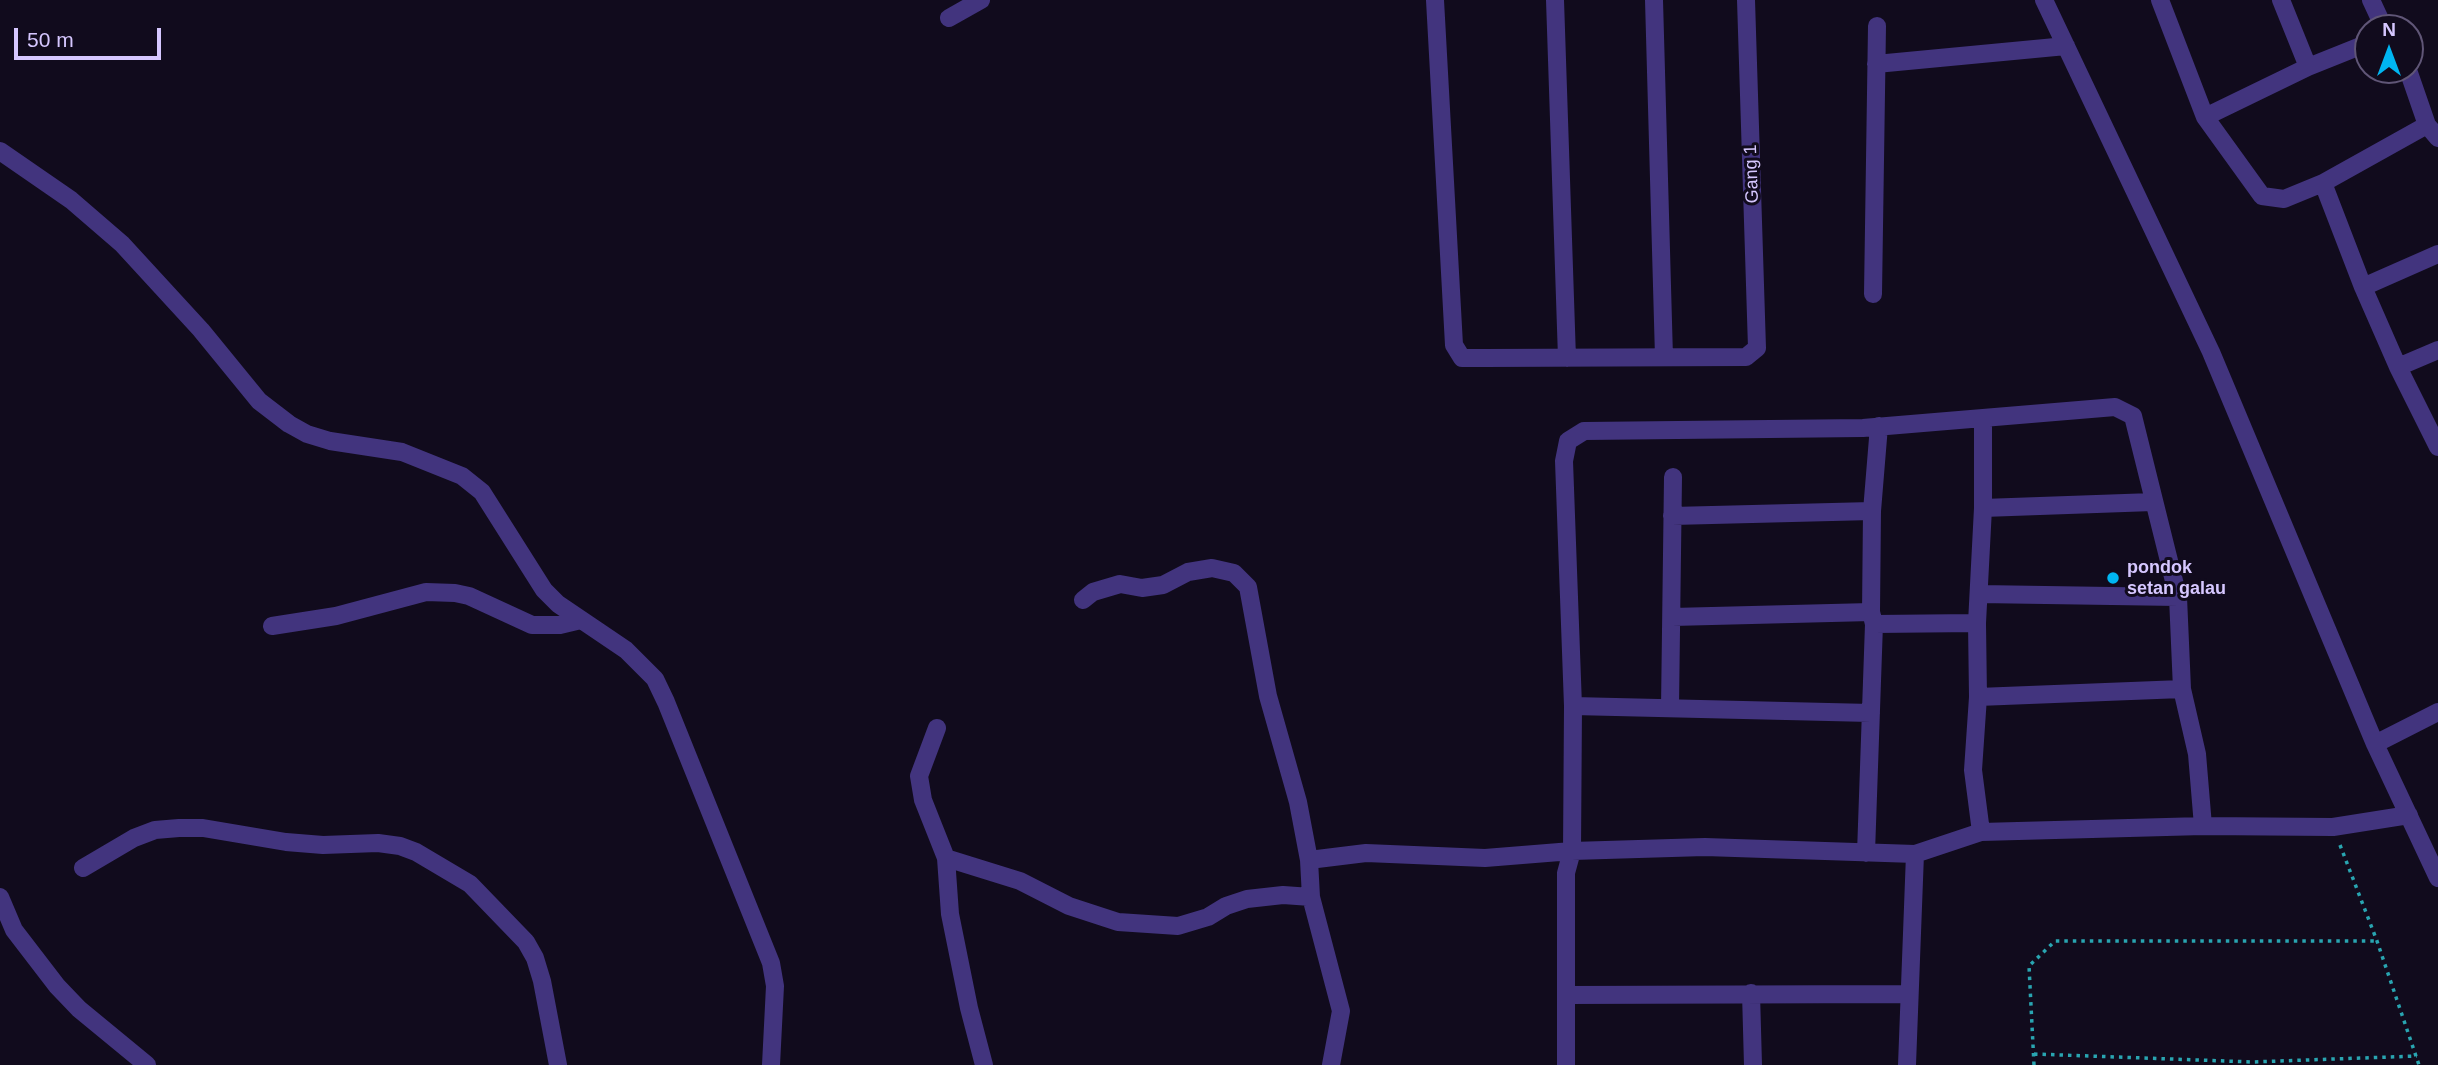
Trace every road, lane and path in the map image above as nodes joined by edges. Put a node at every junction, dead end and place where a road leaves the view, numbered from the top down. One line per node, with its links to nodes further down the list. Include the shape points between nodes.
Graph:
1 (981, 0): 9 (street)
2 (1435, 0): 24 (street, via 1454,345 1462,358)
3 (1555, 0): 24 (street)
4 (1654, 0): 25 (street)
5 (1746, 0): 25 (street, Gang 1, via 1757,348 1746,357)
6 (2044, 0): 11 (street)
7 (2160, 0): 16 (street)
8 (2281, 0): 14 (street)
9 (948, 18)
10 (1877, 26): 13 (street)
11 (2066, 46): 13 (street); 50 (street, via 2211,352)
12 (2354, 49): 14 (street)
13 (1877, 65): 22 (street)
14 (2308, 67): 16 (street)
15 (2414, 84): 17 (street)
16 (2205, 117): 19 (street, via 2262,196 2284,199)
17 (2433, 132): 19 (street)
18 (0, 151): 40 (street, via 71,200 122,244 259,401 289,424 330,441 402,452 435,463 482,492 544,590)
19 (2323, 183): 21 (street)
20 (2438, 254): 21 (street)
21 (2363, 287): 26 (street)
22 (1873, 294)
23 (2438, 350): 26 (street)
24 (1567, 358): 25 (street)
25 (1664, 358)
26 (2398, 367): 29 (street)
27 (1983, 418): 28 (street); 31 (street, via 2115,407 2133,416); 32 (street)
28 (1879, 426): 33 (street); 45 (street, via 1584,431 1568,440 1564,461)
29 (2438, 447)
30 (1673, 477): 34 (street)
31 (2153, 502): 32 (street); 36 (street)
32 (1983, 508): 35 (street)
33 (1872, 511): 34 (street); 39 (street)
34 (1672, 516): 38 (street)
35 (1979, 594): 36 (street); 41 (street)
36 (2178, 597): 43 (street)
37 (1083, 600): 59 (street, via 1120,584 1163,585 1188,572 1212,568 1234,573 1248,587 1268,696)
38 (1672, 617): 39 (street); 46 (street)
39 (1872, 618): 41 (street); 48 (street)
40 (581, 620): 42 (street, via 532,625 469,596 426,592); 73 (street, via 641,663 666,702 771,963 775,986)
41 (1977, 623): 44 (street)
42 (272, 626)
43 (2182, 689): 44 (street); 52 (street, via 2197,754)
44 (1978, 697): 54 (street, via 1973,770)
45 (1573, 706): 46 (street); 55 (street)
46 (1670, 707): 48 (street)
47 (2438, 712): 50 (street)
48 (1871, 713): 56 (street)
49 (937, 728): 58 (street, via 919,776 923,800)
50 (2375, 744): 51 (street)
51 (2409, 815): 53 (street); 61 (street)
52 (2203, 826): 53 (street); 54 (street)
53 (2333, 827): 64 (path)
54 (1981, 832): 57 (street)
55 (1572, 851): 56 (street, via 1705,847); 59 (street, via 1510,858 1366,853); 67 (street, via 1566,873)
56 (1866, 853): 57 (street)
57 (1915, 854): 66 (street)
58 (946, 858): 63 (street, via 1020,881 1069,906 1118,922 1178,926 1247,899); 74 (street, via 950,914)
59 (1309, 860): 63 (street)
60 (83, 868): 72 (street, via 134,838 179,828 310,844 378,843 416,852 470,884 526,942 542,981)
61 (2438, 878)
62 (0, 897): 71 (street, via 14,930 57,986)
63 (1311, 897): 75 (street, via 1341,1012)
64 (2377, 941): 68 (path, via 2055,941 2029,966); 69 (path)
65 (1751, 993): 66 (street); 67 (street); 77 (street)
66 (1909, 993): 78 (street)
67 (1566, 995): 76 (street)
68 (2034, 1054): 70 (path); 79 (path)
69 (2417, 1056): 70 (path); 80 (path)
70 (2252, 1063)
71 (146, 1065)
72 (558, 1065)
73 (771, 1065)
74 (984, 1065)
75 (1331, 1065)
76 (1566, 1065)
77 (1753, 1065)
78 (1907, 1065)
79 (2034, 1065)
80 (2419, 1065)

